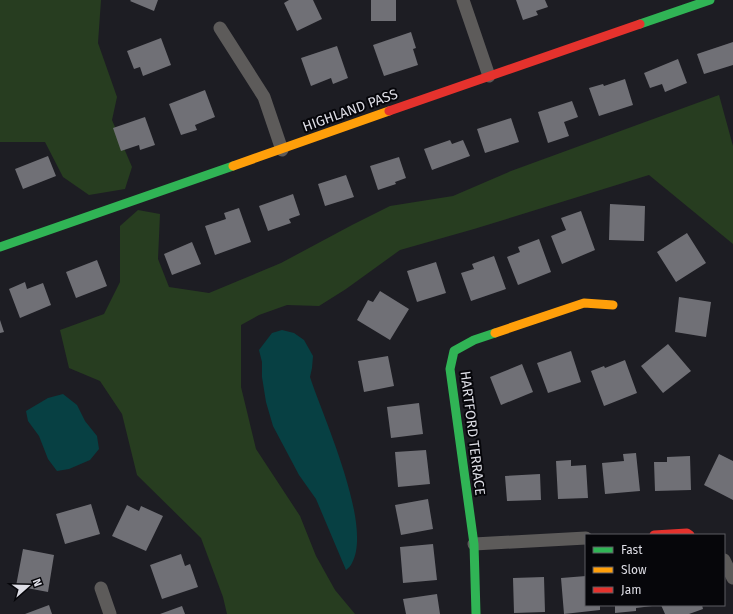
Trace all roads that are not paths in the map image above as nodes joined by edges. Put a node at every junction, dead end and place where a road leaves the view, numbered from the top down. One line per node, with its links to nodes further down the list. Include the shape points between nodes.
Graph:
1 (463, 0): 4 (street)
2 (710, 0): 4 (street, HIGHLAND PASS)
3 (220, 28): 5 (street, via 264,97)
4 (489, 76): 5 (street, HIGHLAND PASS)
5 (282, 150): 6 (street, HIGHLAND PASS)
6 (0, 247)
7 (613, 305): 11 (street, HARTFORD TERRACE, via 584,303 474,340 454,351 450,369)
8 (670, 534): 9 (street)
9 (688, 534)
10 (585, 538): 11 (street)
11 (474, 544): 16 (street, HARTFORD TERRACE)
12 (725, 562): 13 (street)
13 (733, 578)
14 (101, 588): 15 (street)
15 (110, 614)
16 (476, 614)

